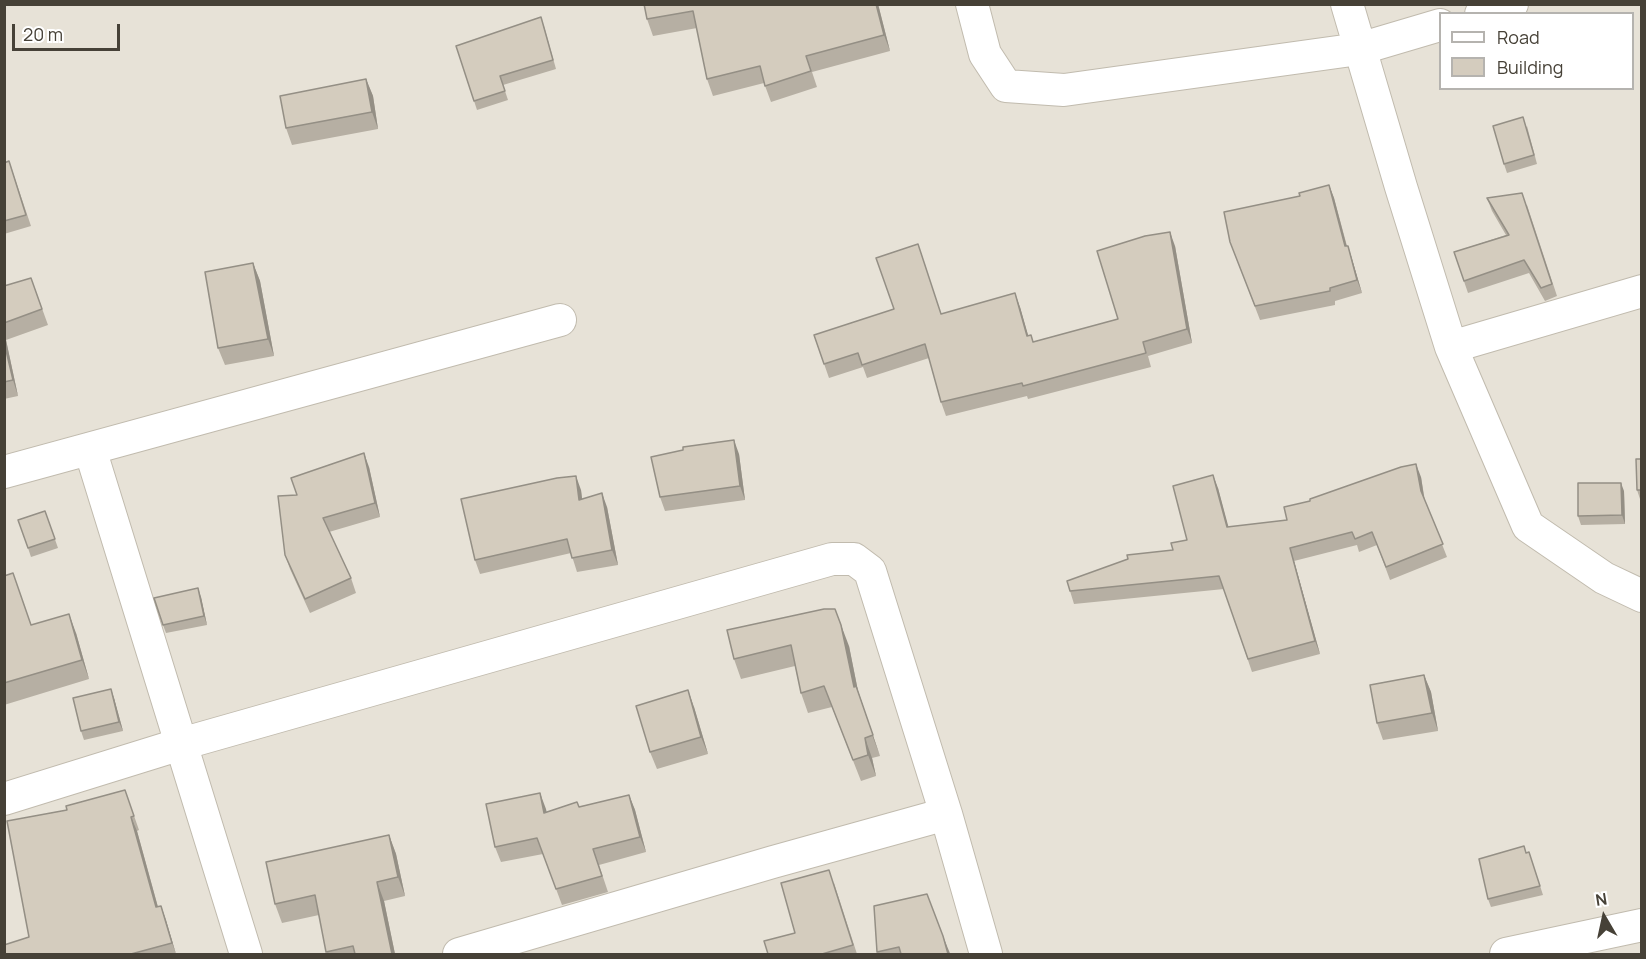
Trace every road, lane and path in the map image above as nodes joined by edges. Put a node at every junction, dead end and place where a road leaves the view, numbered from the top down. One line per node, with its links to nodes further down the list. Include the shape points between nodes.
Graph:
1 (972, 4): 6 (street, via 985,54 1006,86 1064,90)
2 (1347, 4): 6 (street)
3 (1512, 4): 4 (street)
4 (1487, 12)
5 (1439, 26): 6 (street)
6 (1359, 49): 9 (street)
7 (1641, 291): 9 (street)
8 (560, 320): 10 (street)
9 (1451, 347): 12 (street, via 1528,526 1604,578)
10 (90, 449): 11 (street); 13 (street)
11 (4, 472)
12 (1641, 596)
13 (181, 744): 14 (street); 15 (street, via 832,559 854,559 870,571); 17 (street)
14 (4, 799)
15 (946, 814): 18 (street); 19 (street)
16 (1641, 925): 20 (street)
17 (246, 954)
18 (459, 954)
19 (986, 954)
20 (1506, 954)

